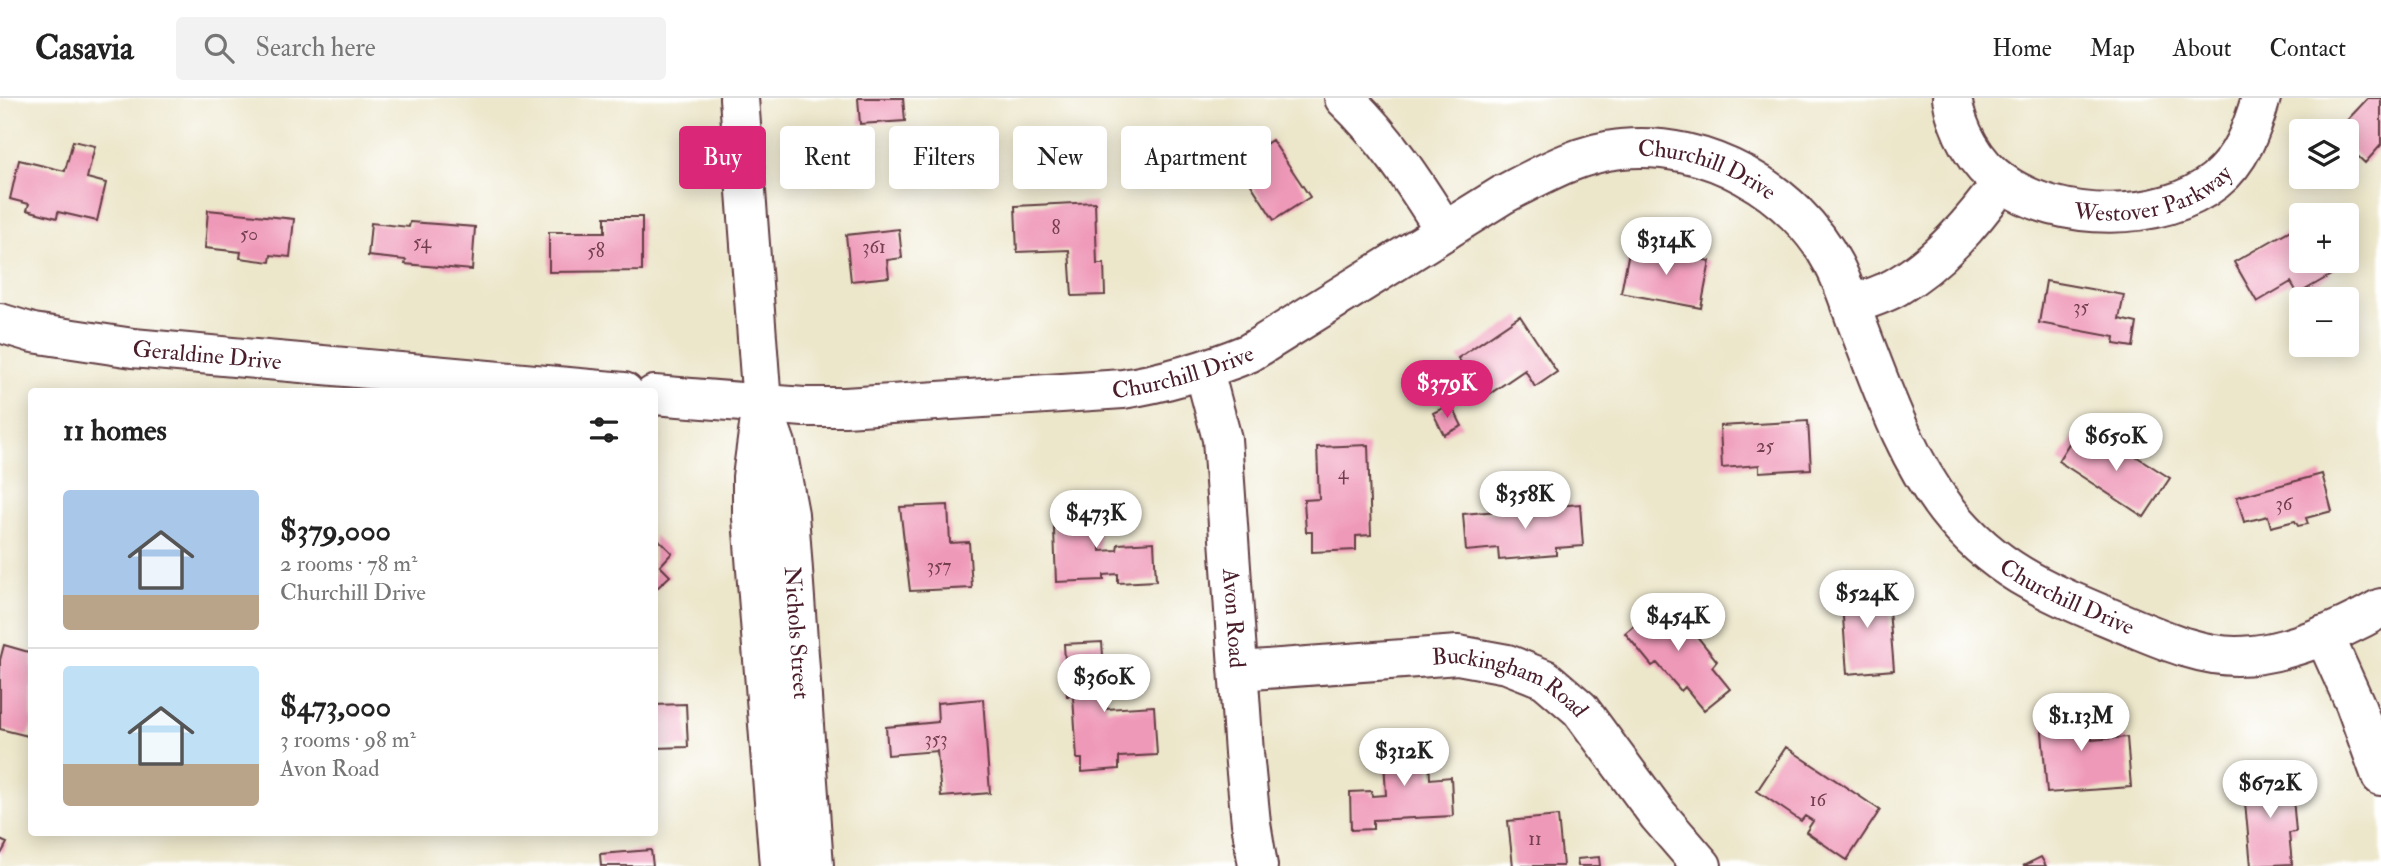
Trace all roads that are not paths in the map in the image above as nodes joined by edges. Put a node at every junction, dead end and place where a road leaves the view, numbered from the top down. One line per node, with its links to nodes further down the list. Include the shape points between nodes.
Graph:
1 (739, 98): 12 (street, Nichols Street)
2 (1344, 98): 6 (street, via 1389,147)
3 (1952, 98): 5 (street, Westover Parkway, via 1972,151)
4 (2261, 98): 5 (street, Westover Parkway, via 2249,135 2231,164 2215,181 2168,205 2136,211 2073,210 2022,195)
5 (2001, 183): 7 (street, via 1961,232 1920,270 1876,297)
6 (1445, 231): 7 (street, Churchill Drive, via 1504,194 1581,157 1621,149 1699,155 1736,170 1801,217 1823,243); 9 (street, Churchill Drive, via 1248,353)
7 (1850, 305): 14 (street, Churchill Drive, via 1919,471 1975,542 2009,570 2042,589 2199,652 2235,656 2276,651)
8 (0, 323): 10 (street, Geraldine Drive, via 44,335 133,348)
9 (1204, 371): 12 (street, Churchill Drive, via 1123,389 845,407); 15 (street, Avon Road, via 1222,439)
10 (579, 388)
11 (658, 395): 12 (street)
12 (762, 404): 17 (street, Nichols Street, via 752,477 752,518); 18 (street, Nichols Street, via 776,444 789,513)
13 (2381, 608): 14 (street, Churchill Drive)
14 (2323, 635): 16 (street)
15 (1239, 671): 19 (street, Avon Road); 20 (street, Buckingham Road, via 1458,655 1507,664 1545,680 1580,709)
16 (2381, 776)
17 (779, 866)
18 (814, 866)
19 (1258, 866)
20 (1702, 866)

